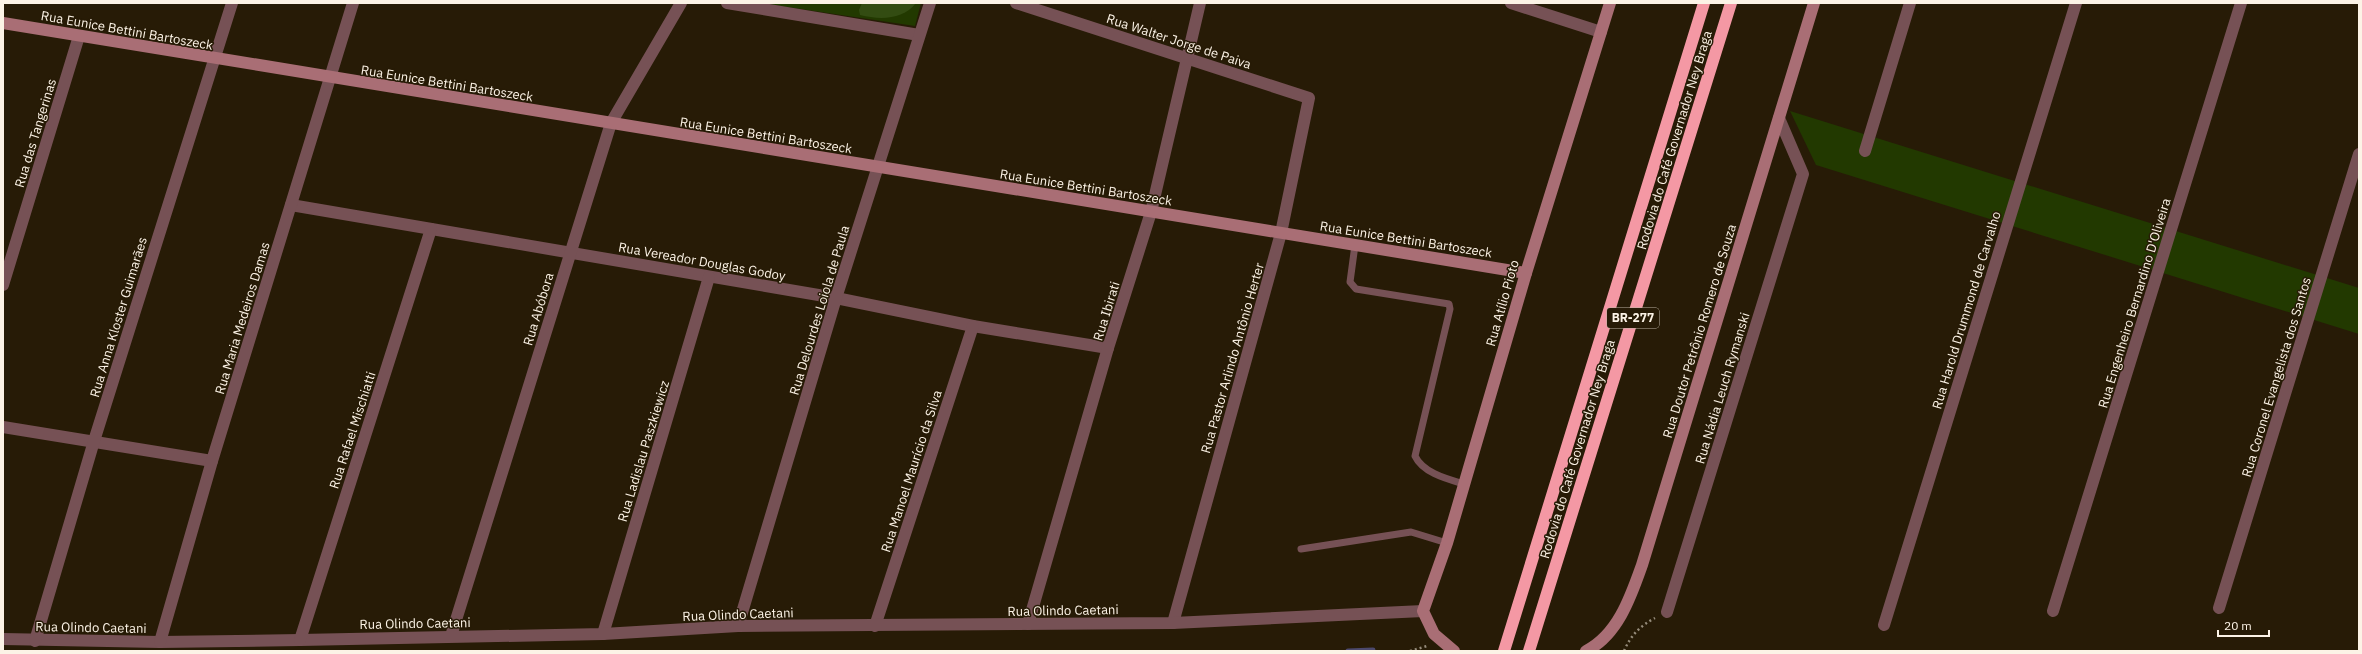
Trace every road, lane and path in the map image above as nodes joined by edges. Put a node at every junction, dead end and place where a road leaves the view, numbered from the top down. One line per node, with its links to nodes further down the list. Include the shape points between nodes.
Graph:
1 (232, 3): 21 (street, Rua Anna Kloster Guimarães)
2 (353, 3): 22 (street, Rua Maria Medeiros Damas)
3 (681, 3): 25 (street, Rua Abóbora)
4 (727, 3): 18 (street)
5 (930, 3): 18 (street, Rua Delourdes Loiola de Paula)
6 (1016, 3): 20 (street, Rua Walter Jorge de Paiva)
7 (1200, 3): 20 (street, Rua Ibirati)
8 (1511, 3): 17 (street)
9 (1610, 3): 17 (street, Rua Atílio Pioto)
10 (1704, 3): 63 (highway, Rodovia do Café Governador Ney Braga / BR-277)
11 (1731, 3): 64 (highway, Rodovia do Café Governador Ney Braga / BR-277)
12 (1814, 3): 24 (street, Rua Doutor Petrônio Romero de Souza)
13 (1910, 3): 26 (street)
14 (2076, 3): 53 (street, Rua Harold Drummond de Carvalho)
15 (2241, 3): 49 (street, Rua Engenheiro Bernardino D'Oliveira)
16 (3, 23): 19 (street, Rua Eunice Bettini Bartoszeck)
17 (1601, 32): 35 (street, Rua Atílio Pioto)
18 (919, 35): 28 (street, Rua Delourdes Loiola de Paula)
19 (80, 36): 21 (street, Rua Eunice Bettini Bartoszeck); 37 (street, Rua das Tangerinas)
20 (1186, 57): 23 (street, Rua Walter Jorge de Paiva); 30 (street, Rua Ibirati)
21 (214, 59): 22 (street, Rua Eunice Bettini Bartoszeck); 42 (street, Rua Anna Kloster Guimarães)
22 (330, 78): 25 (street, Rua Eunice Bettini Bartoszeck); 29 (street, Rua Maria Medeiros Damas)
23 (1310, 98): 32 (street, Rua Pastor Arlindo Antônio Herter)
24 (1779, 118): 50 (street, Rua Nádia Leuch Rymanski, via 1803,174); 65 (street, Rua Doutor Petrônio Romero de Souza, via 1642,565 1622,614 1608,634)
25 (611, 124): 28 (street, Rua Eunice Bettini Bartoszeck); 34 (street, Rua Abóbora)
26 (1864, 151)
27 (2359, 154): 47 (street, Rua Coronel Evangelista dos Santos)
28 (879, 168): 30 (street, Rua Eunice Bettini Bartoszeck); 38 (street, Rua Delourdes Loiola de Paula)
29 (291, 205): 31 (street, Rua Vereador Douglas Godoy); 43 (street, Rua Maria Medeiros Damas)
30 (1151, 212): 32 (street, Rua Eunice Bettini Bartoszeck); 40 (street, Rua Ibirati)
31 (430, 229): 34 (street, Rua Vereador Douglas Godoy); 59 (street, Rua Rafael Mischiatti)
32 (1281, 233): 33 (street, Rua Eunice Bettini Bartoszeck); 51 (street, Rua Pastor Arlindo Antônio Herter)
33 (1355, 245): 35 (street, Rua Eunice Bettini Bartoszeck); 44 (lane, via 1350,282 1356,289 1450,304 1416,456 1419,464 1441,477)
34 (571, 253): 36 (street, Rua Vereador Douglas Godoy); 57 (street, Rua Abóbora)
35 (1526, 273): 44 (street, Rua Atílio Pioto)
36 (709, 277): 38 (street, Rua Vereador Douglas Godoy); 56 (street, Rua Ladislau Paszkiewicz)
37 (3, 285)
38 (836, 298): 39 (street, Rua Vereador Douglas Godoy); 54 (street, Rua Delourdes Loiola de Paula)
39 (973, 326): 40 (street, Rua Vereador Douglas Godoy); 55 (street, Rua Manoel Maurício da Silva)
40 (1108, 348): 52 (street, Rua Ibirati)
41 (3, 427): 42 (street)
42 (94, 441): 43 (street); 60 (street, Rua Anna Kloster Guimarães)
43 (212, 461): 61 (street, Rua Maria Medeiros Damas)
44 (1464, 484): 45 (street, Rua Atílio Pioto)
45 (1447, 543): 46 (lane, via 1411,532); 48 (street, Rua Atílio Pioto)
46 (1301, 550)
47 (2219, 608)
48 (1423, 611): 51 (street, Rua Olindo Caetani); 62 (street, via 1434,634)
49 (2053, 611)
50 (1668, 612): 66 (path, via 1642,625 1633,634)
51 (1173, 623): 52 (street, Rua Olindo Caetani)
52 (1028, 624): 55 (street, Rua Olindo Caetani)
53 (1884, 625)
54 (738, 626): 55 (street, Rua Olindo Caetani); 56 (street, Rua Olindo Caetani)
55 (875, 626)
56 (603, 634): 57 (street, Rua Olindo Caetani)
57 (451, 636): 59 (street, Rua Olindo Caetani)
58 (3, 639): 60 (street, Rua Olindo Caetani)
59 (300, 640): 61 (street, Rua Olindo Caetani)
60 (35, 641): 61 (street, Rua Olindo Caetani)
61 (160, 642)
62 (1454, 651)
63 (1504, 651)
64 (1528, 651)
65 (1586, 651)
66 (1624, 651)

